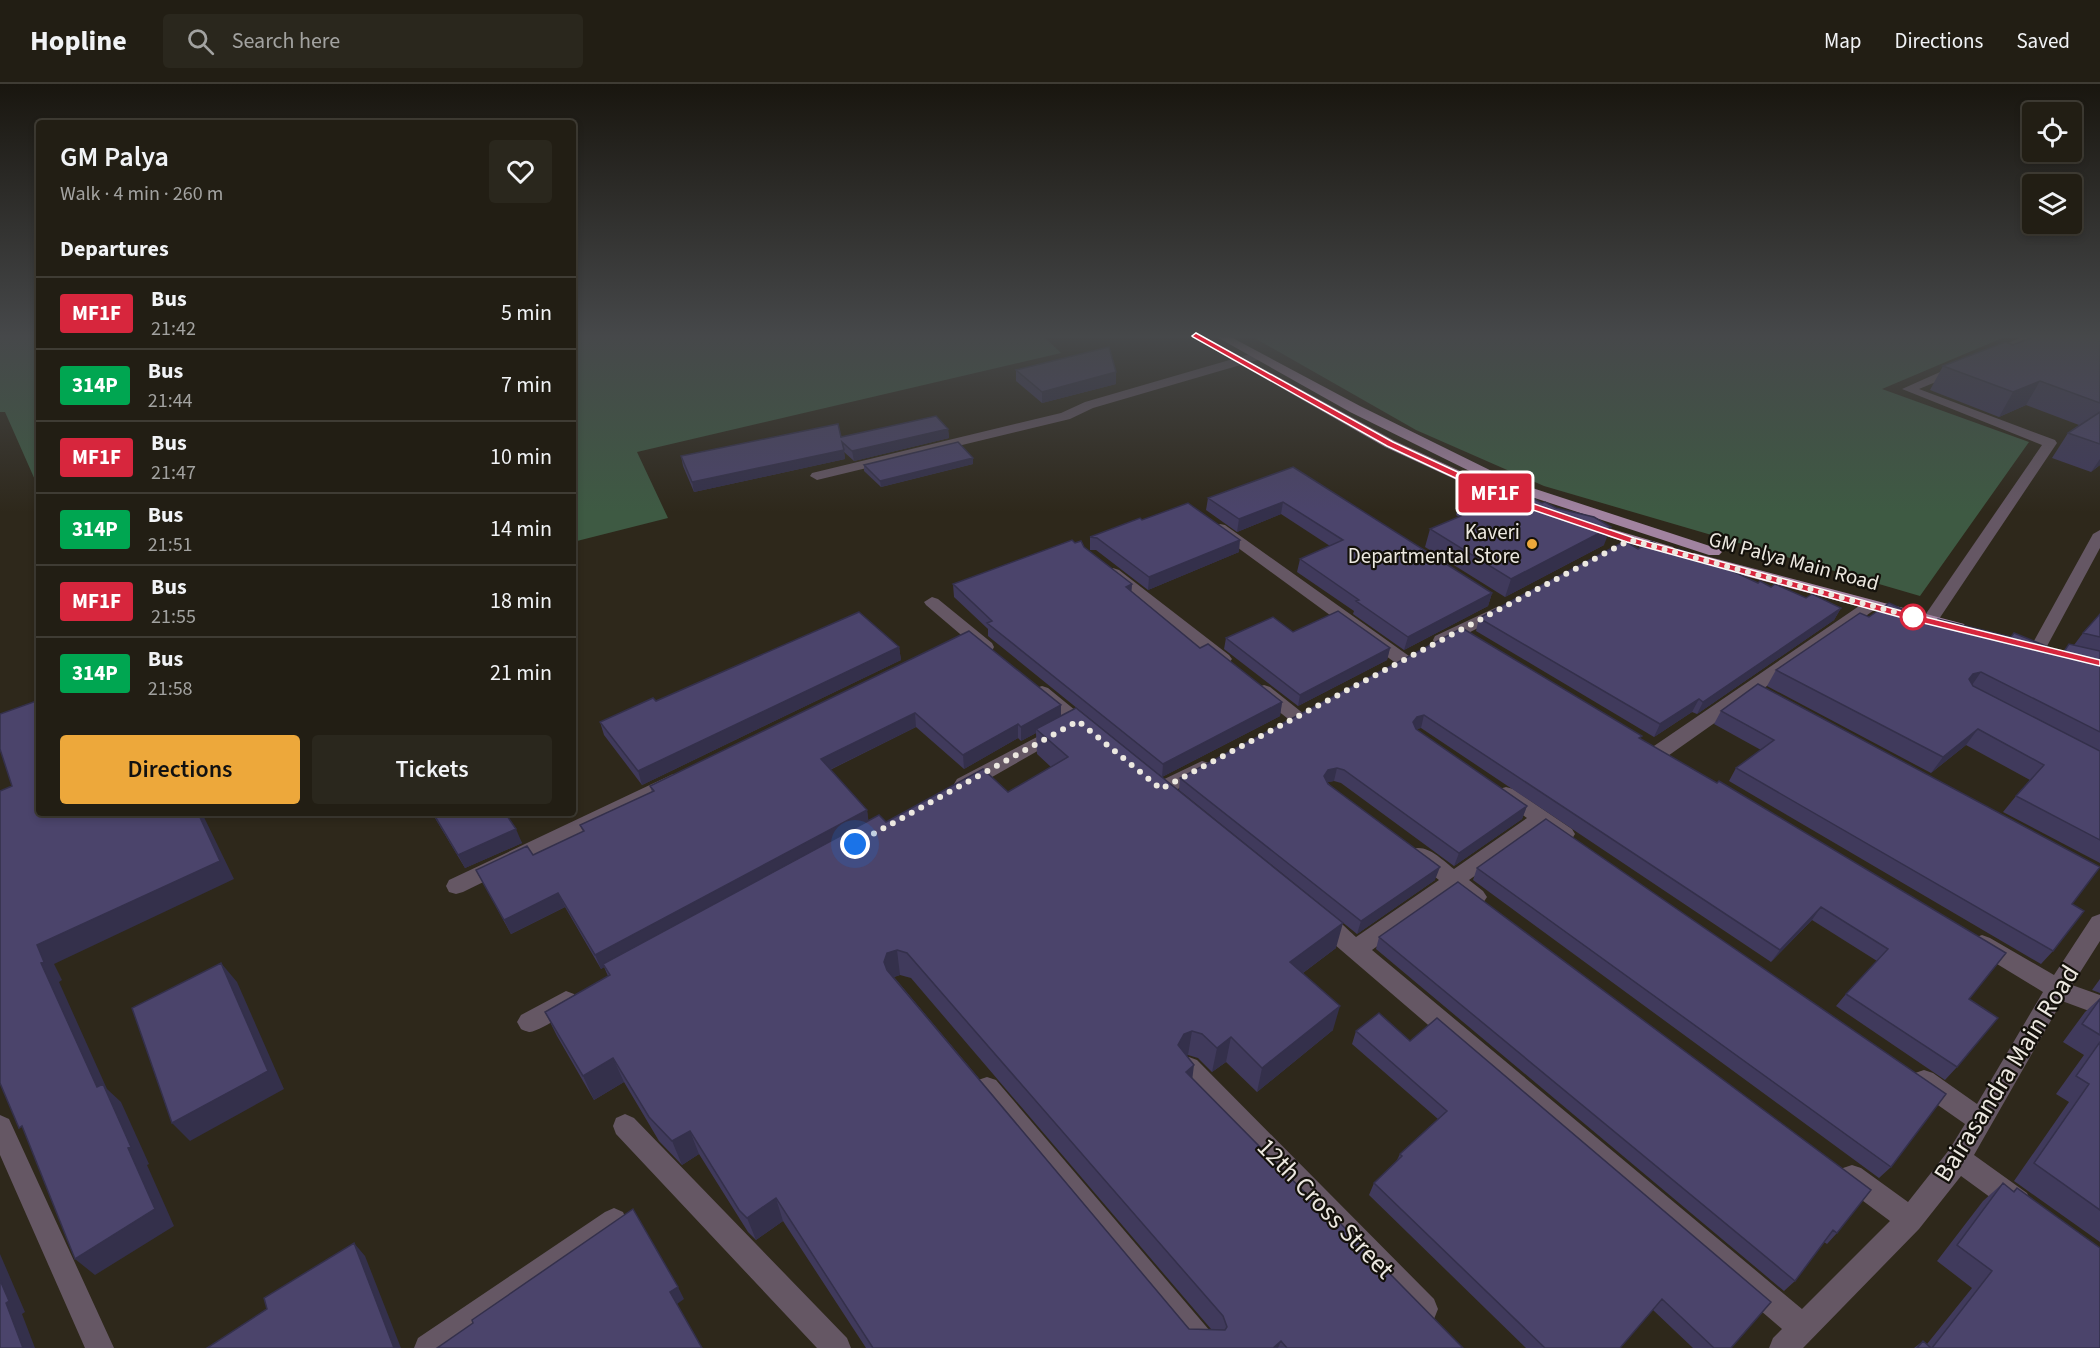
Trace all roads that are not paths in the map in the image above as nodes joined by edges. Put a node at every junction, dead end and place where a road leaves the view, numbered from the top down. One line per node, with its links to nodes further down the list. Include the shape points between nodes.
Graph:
1 (1122, 395): 5 (street, via 1065,416)
2 (1302, 395): 8 (main road, GM Palya Main Road, via 1390,444 1502,496)
3 (1330, 395): 14 (main road, via 1509,484 1882,603)
4 (1924, 395): 15 (street, via 2050,442)
5 (817, 476)
6 (1206, 518): 24 (street)
7 (2100, 534): 22 (street)
8 (1630, 540): 9 (street); 13 (main road, GM Palya Main Road)
9 (1610, 552)
10 (1099, 562): 26 (street)
11 (1487, 595): 16 (street, via 1511,605)
12 (932, 602): 18 (street)
13 (1871, 605): 14 (main road, GM Palya Main Road); 30 (street)
14 (1906, 615): 15 (main road, GM Palya Main Road)
15 (1929, 621): 17 (main road, GM Palya Main Road)
16 (1458, 631): 19 (street); 24 (street)
17 (1977, 633)
18 (971, 635): 21 (street); 25 (street)
19 (1478, 643)
20 (2018, 643): 22 (main road)
21 (950, 646)
22 (2038, 648): 23 (main road)
23 (2059, 653)
24 (1404, 660): 27 (street)
25 (1007, 664)
26 (1234, 668)
27 (1384, 670)
28 (1025, 678): 34 (street)
29 (1252, 682): 33 (street)
30 (1750, 687): 31 (street); 38 (street)
31 (1770, 698)
32 (1317, 707): 33 (street)
33 (1298, 718): 35 (street)
34 (1078, 721): 37 (street); 45 (street)
35 (1277, 729)
36 (1638, 741): 38 (street)
37 (1106, 744)
38 (1658, 753): 40 (street)
39 (1214, 761): 44 (street)
40 (1679, 765)
41 (692, 771): 51 (street)
42 (1143, 774): 44 (street)
43 (1485, 780): 47 (street)
44 (1161, 789): 46 (street)
45 (944, 795)
46 (1179, 804)
47 (1542, 818): 49 (street); 50 (street)
48 (1398, 839): 50 (street)
49 (1581, 845)
50 (1454, 881): 53 (street); 56 (street)
51 (456, 886)
52 (1300, 903): 56 (street)
53 (1491, 909)
54 (2100, 923): 57 (street, Bairasandra Main Road)
55 (1965, 934): 57 (street)
56 (1356, 949): 73 (street)
57 (2057, 989): 59 (street); 64 (street, Bairasandra Main Road)
58 (581, 993): 60 (street)
59 (2100, 1005)
60 (529, 1022)
61 (1902, 1066): 64 (street)
62 (970, 1068): 77 (street)
63 (1189, 1068): 72 (street, 12th Cross Street)
64 (1980, 1120): 67 (street, Bairasandra Main Road)
65 (625, 1126): 76 (street)
66 (0, 1127): 74 (street)
67 (1958, 1159): 69 (street); 70 (street, Bairasandra Main Road)
68 (1834, 1164): 70 (street)
69 (2034, 1213)
70 (1910, 1220): 73 (street, Bairasandra Main Road)
71 (614, 1221): 75 (street)
72 (1438, 1323)
73 (1802, 1327): 78 (street, Bairasandra Main Road)
74 (100, 1348)
75 (428, 1348)
76 (837, 1348)
77 (1206, 1348)
78 (1783, 1348)

